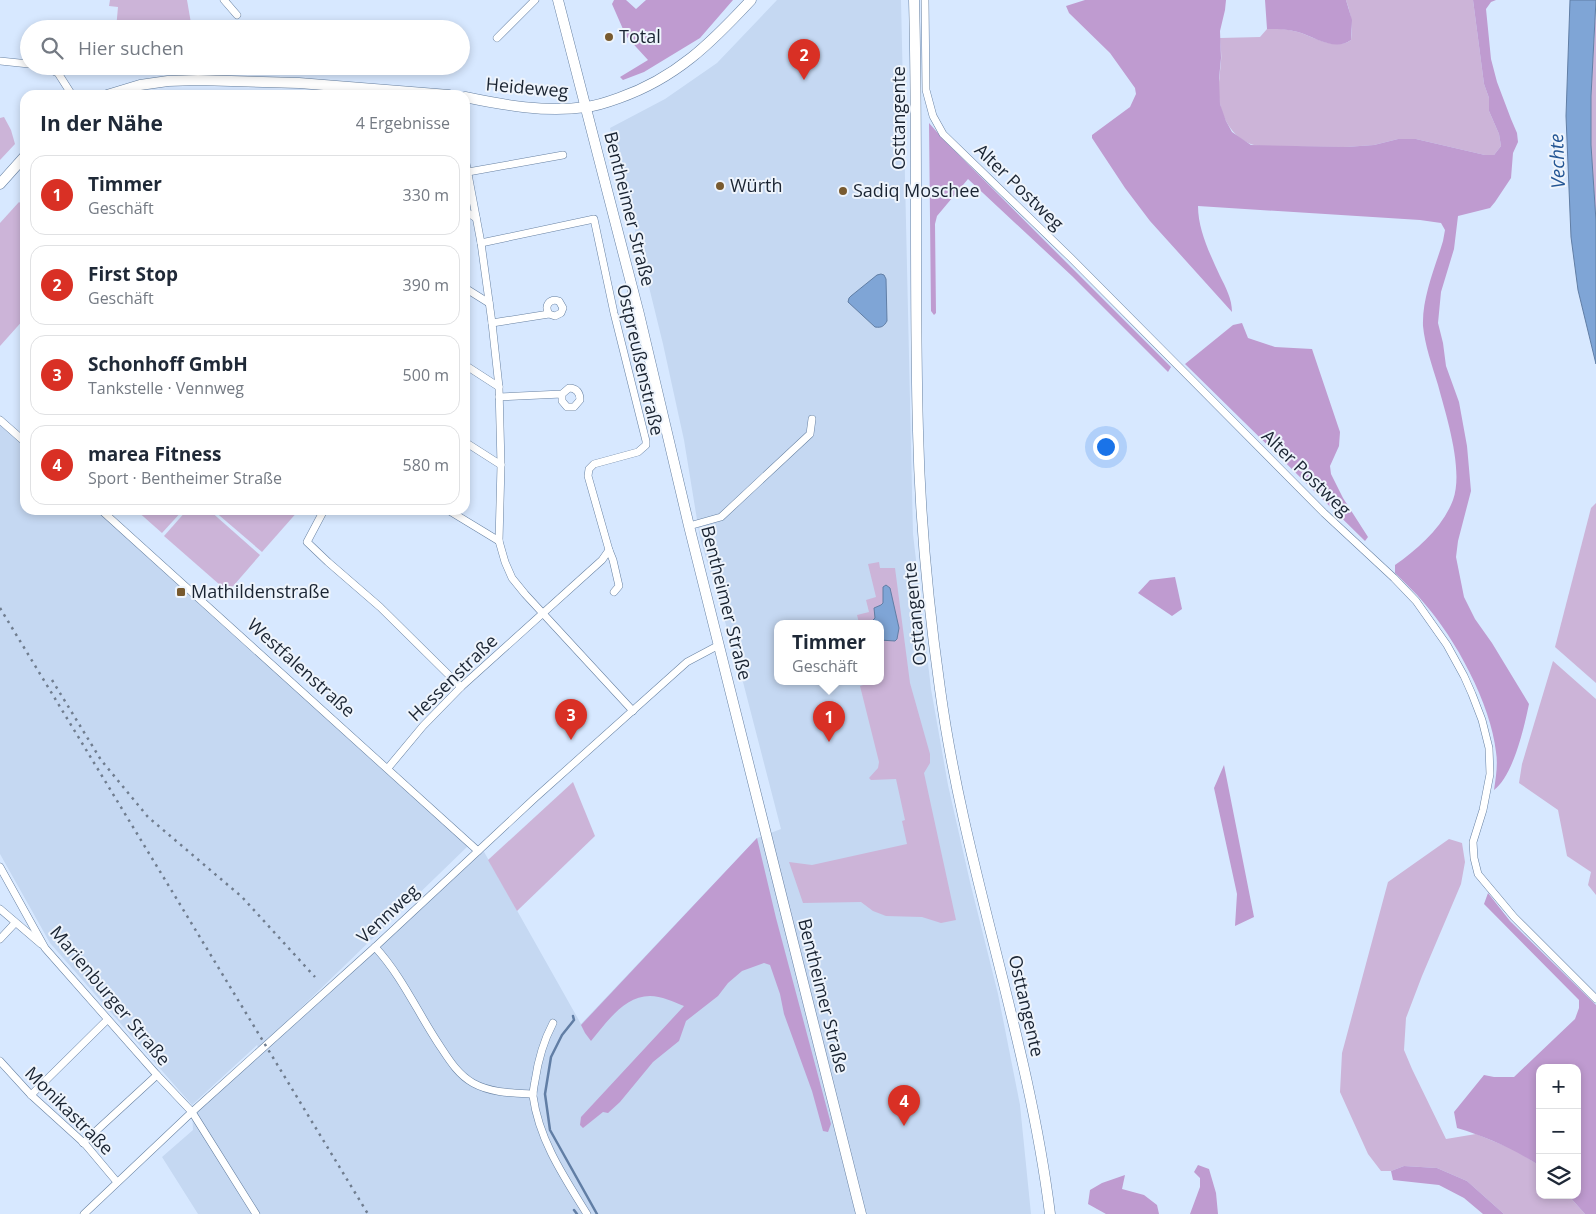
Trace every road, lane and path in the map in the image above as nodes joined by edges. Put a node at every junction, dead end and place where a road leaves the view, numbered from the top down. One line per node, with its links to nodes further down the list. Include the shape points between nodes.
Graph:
1 (224, 0): 7 (street)
2 (535, 0): 8 (street)
3 (558, 0): 16 (street, Bentheimer Straße)
4 (751, 0): 16 (street, Heideweg, via 709,44 663,78 634,93)
5 (914, 0): 71 (street, Osttangente, via 918,434 930,605 940,693 958,787 1021,1056)
6 (925, 0): 57 (street, Alter Postweg, via 926,90 933,116 943,134 1324,513 1394,578 1416,601 1447,645 1472,694 1489,748 1490,774 1473,842 1478,874 1514,917)
7 (237, 15)
8 (497, 38)
9 (0, 61): 10 (street)
10 (20, 63)
11 (59, 75): 12 (street)
12 (69, 90)
13 (122, 90): 14 (street, via 140,84 198,80)
14 (387, 90)
15 (470, 98): 16 (street, Heideweg, via 520,106)
16 (586, 107): 41 (street, Bentheimer Straße)
17 (563, 155): 19 (street)
18 (20, 162): 20 (street)
19 (470, 172)
20 (0, 184)
21 (470, 184): 23 (street)
22 (470, 214): 23 (street)
23 (476, 218): 24 (street)
24 (481, 243): 26 (street); 43 (street, Ostpreußenstraße, via 594,219 646,440 642,450 594,464 589,469 588,476)
25 (470, 291): 26 (street)
26 (489, 303): 28 (street)
27 (549, 314): 28 (street)
28 (492, 323): 30 (street)
29 (470, 368): 30 (street)
30 (499, 387): 32 (street)
31 (562, 394): 32 (street)
32 (500, 397): 37 (street)
33 (812, 419): 41 (street, via 810,434 721,517)
34 (0, 420): 35 (street)
35 (20, 438)
36 (470, 445): 37 (street)
37 (501, 465): 42 (street)
38 (108, 515): 49 (street, Westfalenstraße)
39 (321, 515): 47 (street, via 307,542)
40 (456, 515): 42 (street)
41 (689, 526): 46 (street, Bentheimer Straße)
42 (499, 541): 45 (street, via 512,578)
43 (609, 550): 44 (street, via 619,586); 45 (street)
44 (614, 592)
45 (543, 613): 47 (street, Hessenstraße); 48 (street)
46 (719, 645): 48 (street, Vennweg, via 687,662); 70 (street, Bentheimer Straße)
47 (461, 687): 49 (street, Hessenstraße)
48 (633, 710): 50 (street, Vennweg)
49 (388, 768): 50 (street, Westfalenstraße)
50 (478, 850): 55 (street, Vennweg)
51 (0, 867): 56 (street, Marienburger Straße)
52 (0, 909): 53 (street)
53 (16, 923): 54 (street); 56 (street)
54 (0, 939)
55 (375, 946): 62 (street, via 462,1076 482,1087); 64 (street, Vennweg)
56 (45, 948): 58 (street, Marienburger Straße)
57 (1596, 999)
58 (107, 1020): 61 (street, Marienburger Straße); 63 (street)
59 (553, 1023): 62 (street, via 543,1043)
60 (0, 1061): 63 (street, Monikastraße)
61 (157, 1076): 64 (street, Marienburger Straße); 65 (street)
62 (533, 1094): 69 (street, via 549,1151)
63 (31, 1095): 65 (street, Monikastraße)
64 (192, 1112): 66 (street, Vennweg); 68 (street, Marienburger Straße)
65 (83, 1143): 66 (street, Monikastraße)
66 (117, 1182): 67 (street, Vennweg)
67 (84, 1214)
68 (256, 1214)
69 (587, 1214)
70 (861, 1214)
71 (1050, 1214)

